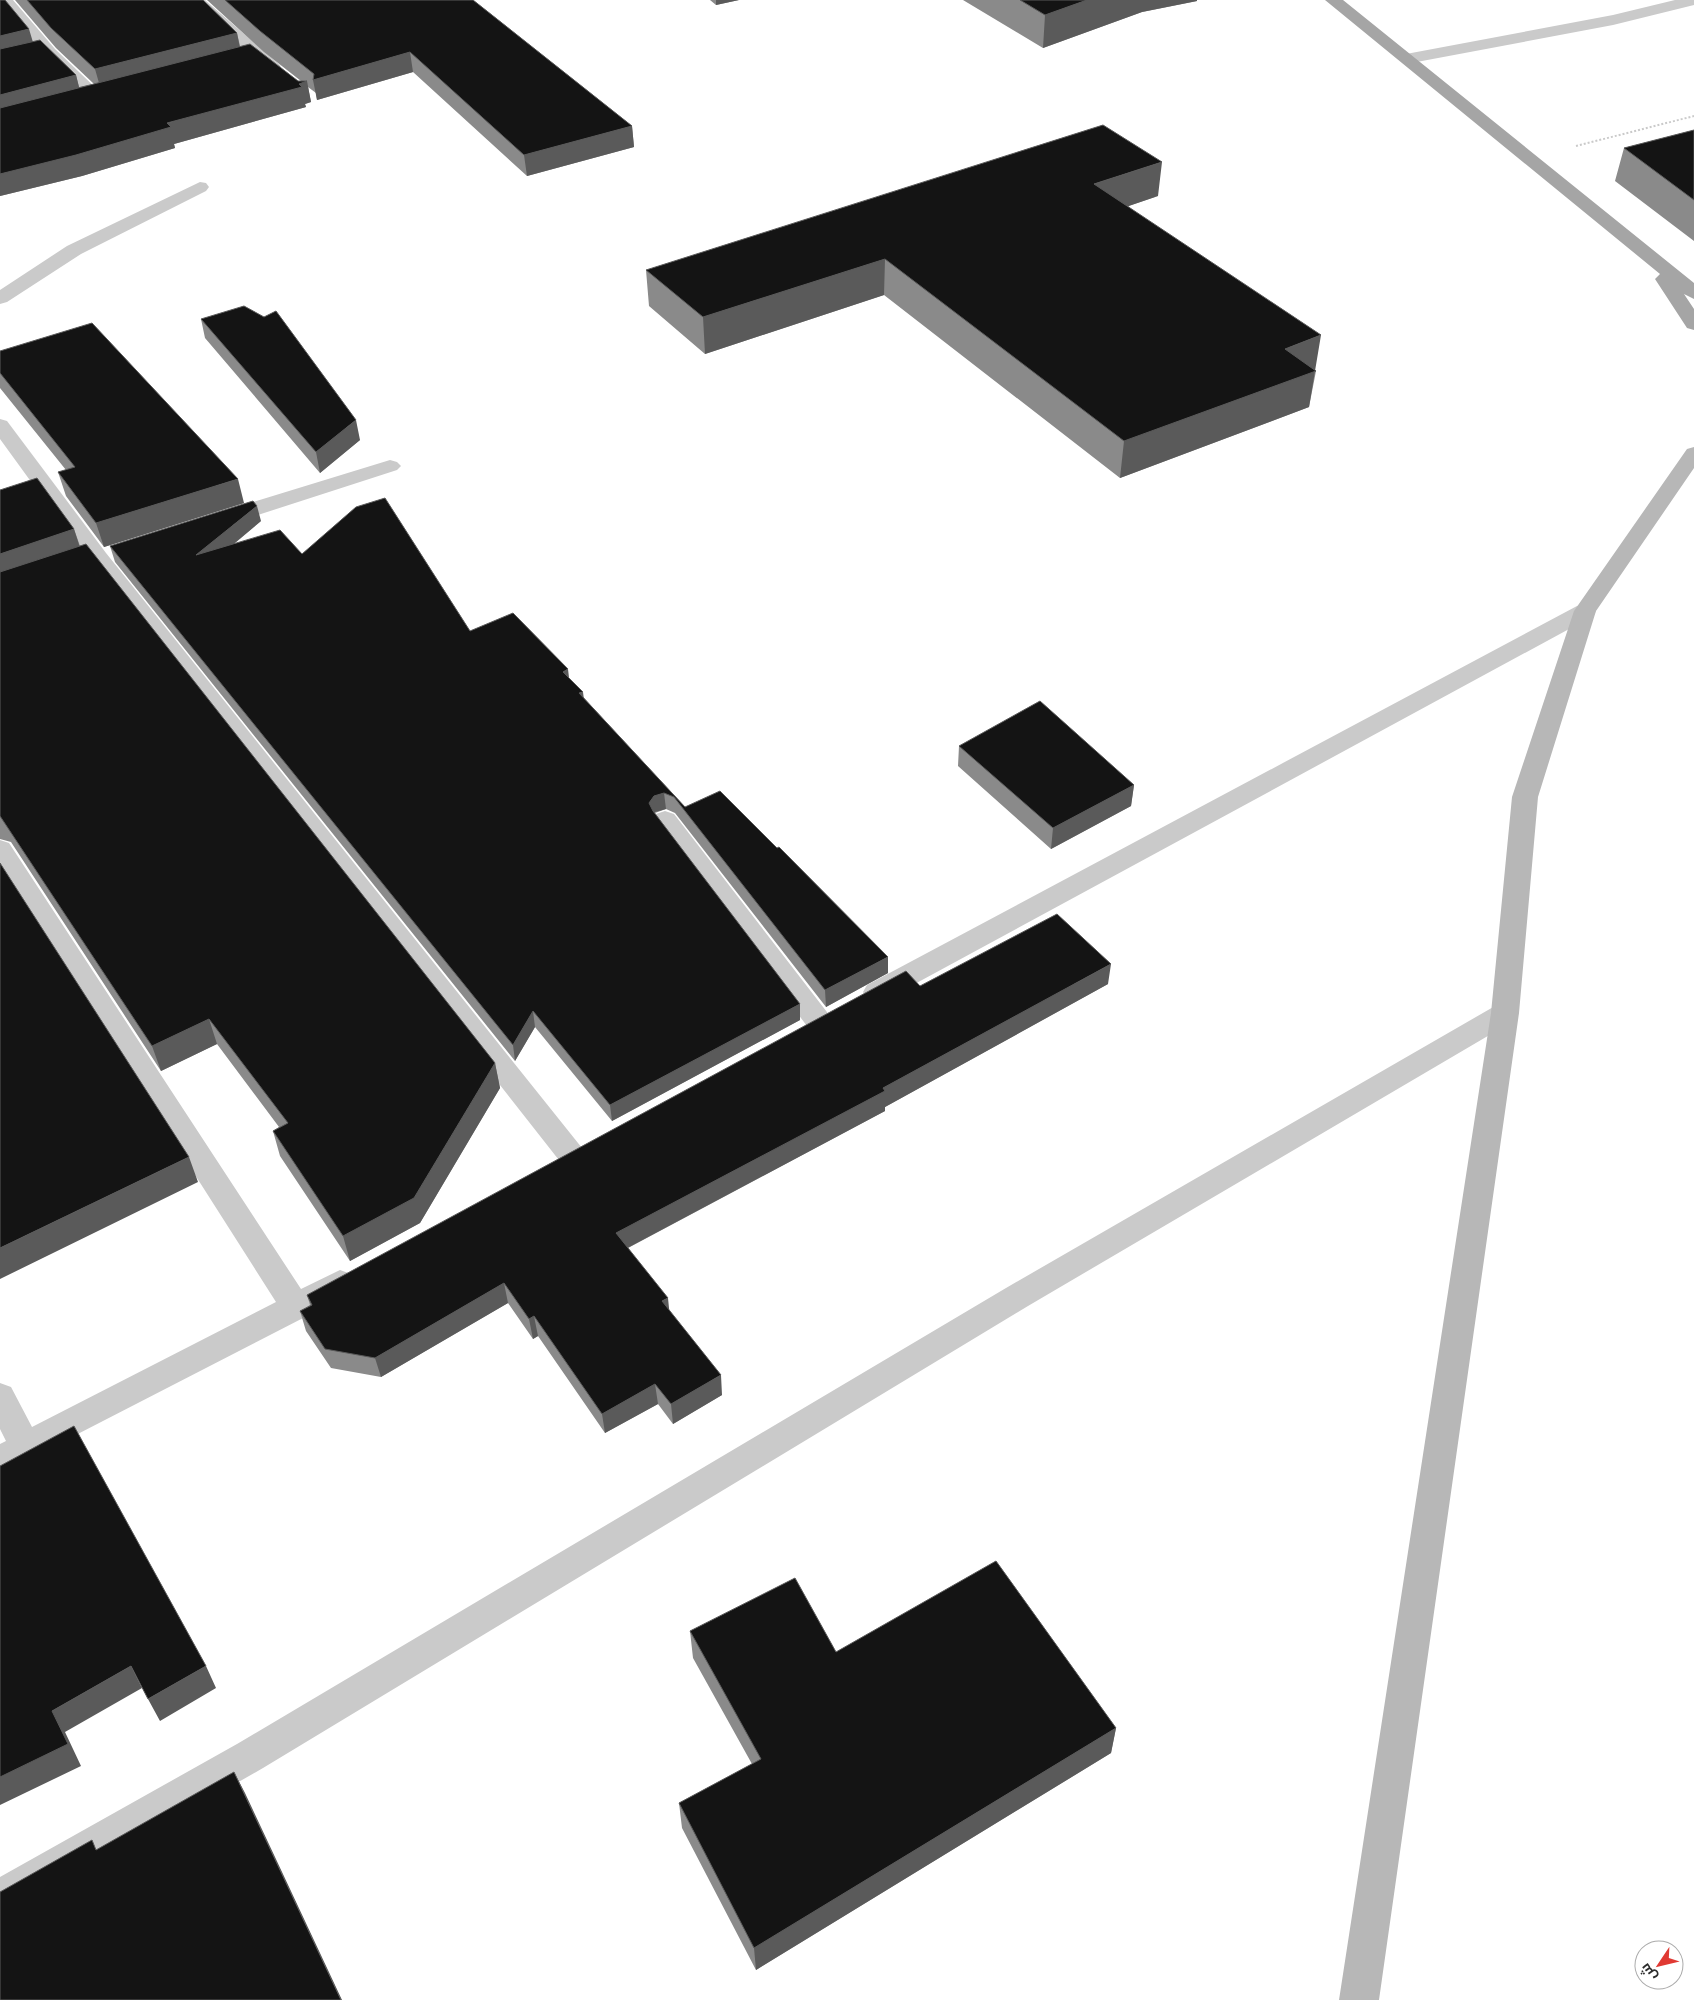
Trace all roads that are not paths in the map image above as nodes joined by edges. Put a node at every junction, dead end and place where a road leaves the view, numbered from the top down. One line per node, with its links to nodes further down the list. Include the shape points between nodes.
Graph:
1 (196, 0): 7 (street)
2 (1334, 0): 8 (main road)
3 (1694, 0): 8 (street, via 1613,20)
4 (6, 7): 5 (street)
5 (49, 52): 6 (street); 12 (street)
6 (32, 56)
7 (257, 56): 9 (street); 10 (street)
8 (1406, 59): 15 (main road)
9 (238, 61)
10 (286, 79)
11 (115, 93): 12 (street)
12 (96, 98): 13 (street)
13 (77, 103)
14 (200, 187): 17 (street, via 74,250)
15 (1648, 254): 16 (main road); 18 (main road)
16 (1694, 293)
17 (0, 298)
18 (1694, 324)
19 (0, 425): 30 (street, via 98,558)
20 (1694, 453): 23 (main road)
21 (390, 466): 22 (street)
22 (202, 525)
23 (1585, 612): 26 (street); 27 (main road, via 1525,797)
24 (665, 820): 26 (street)
25 (0, 848): 33 (street)
26 (838, 1013): 28 (street)
27 (1505, 1013): 36 (street, via 1008,1302 250,1756); 37 (main road)
28 (794, 1036)
29 (598, 1142): 30 (street)
30 (572, 1156): 31 (street)
31 (546, 1170)
32 (365, 1269): 33 (street)
33 (296, 1307): 35 (street)
34 (0, 1397): 35 (street)
35 (13, 1453)
36 (0, 1898)
37 (1359, 2000)

